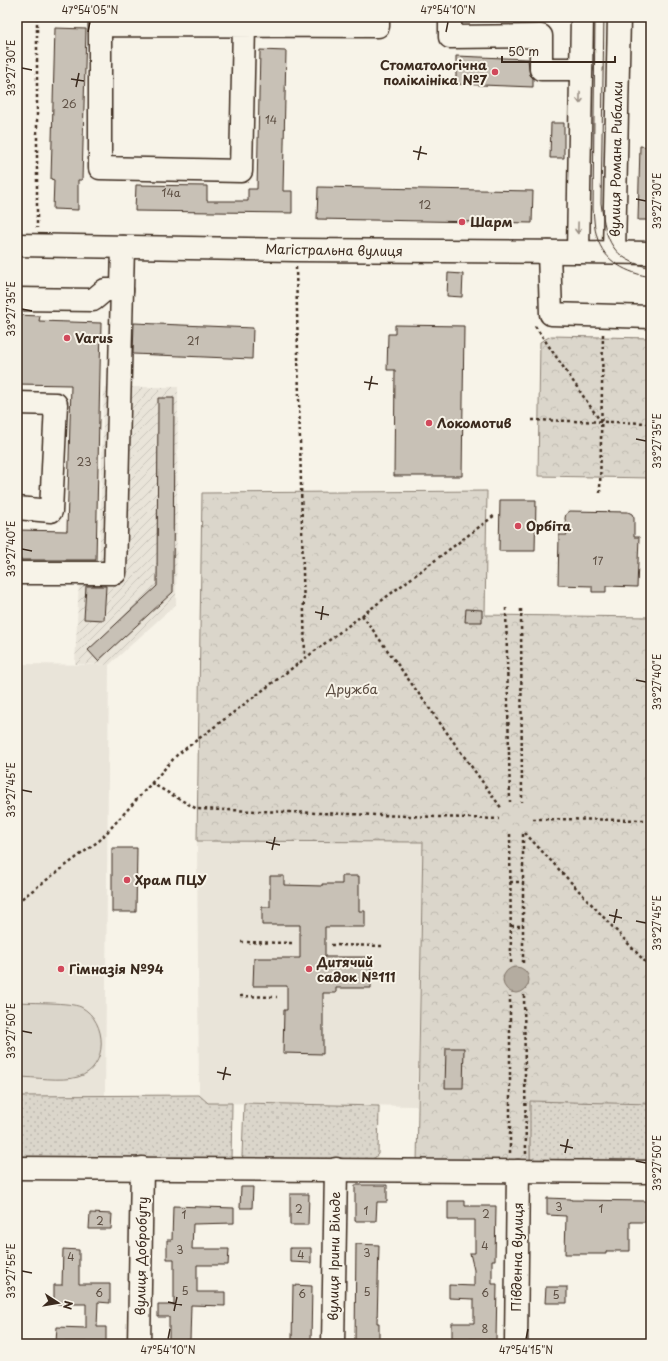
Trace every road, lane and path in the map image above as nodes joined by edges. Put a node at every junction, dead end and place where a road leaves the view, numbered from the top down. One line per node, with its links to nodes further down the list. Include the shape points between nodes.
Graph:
1 (37, 17): 8 (path)
2 (378, 17): 6 (street, via 378,26)
3 (450, 17): 7 (street, via 450,37 541,36 541,69)
4 (582, 17): 7 (street)
5 (619, 17): 13 (street, вулиця Романа Рибалки)
6 (244, 25): 6 (street, via 240,171 100,168 100,25)
7 (581, 69): 12 (street, one-way to 12)
8 (27, 245): 9 (street, Магістральна вулиця)
9 (123, 247): 10 (street, Магістральна вулиця); 15 (street)
10 (296, 250): 11 (street, Магістральна вулиця); 31 (path)
11 (549, 252): 12 (street, Магістральна вулиця); 17 (street, via 551,314)
12 (578, 252): 13 (street, Магістральна вулиця)
13 (614, 252): 14 (street, Магістральна вулиця)
14 (651, 253)
15 (122, 290): 16 (street, via 105,290 93,300); 27 (street, via 115,573)
16 (17, 299)
17 (603, 316): 18 (street); 22 (path)
18 (651, 317)
19 (533, 322): 22 (path)
20 (17, 403): 25 (street, via 56,404 51,511)
21 (532, 420): 22 (path)
22 (601, 422): 23 (path); 24 (path)
23 (651, 423)
24 (600, 493)
25 (17, 508)
26 (495, 515): 30 (path)
27 (17, 573)
28 (506, 608): 33 (path)
29 (521, 609): 34 (path)
30 (362, 615): 31 (path); 35 (path)
31 (304, 658): 32 (path, via 177,755)
32 (151, 783): 36 (path, via 198,809); 42 (path, via 100,840)
33 (510, 802)
34 (522, 802)
35 (502, 809)
36 (499, 819)
37 (533, 819): 38 (path)
38 (651, 820)
39 (510, 834): 40 (path)
40 (510, 882): 41 (path); 43 (path)
41 (523, 882): 44 (path); 51 (path, via 524,833)
42 (17, 902)
43 (510, 926): 44 (path); 49 (path)
44 (523, 926): 50 (path)
45 (241, 942): 46 (path)
46 (293, 943)
47 (331, 945): 48 (path)
48 (384, 946)
49 (511, 963)
50 (523, 964)
51 (651, 968)
52 (524, 995): 59 (path)
53 (240, 996): 55 (path)
54 (510, 996): 59 (path)
55 (277, 997)
56 (17, 1168): 57 (street)
57 (142, 1168): 58 (street); 61 (street, вулиця Добробуту)
58 (336, 1169): 59 (street); 62 (street, вулиця Ірини Вільде)
59 (518, 1171): 60 (street); 63 (street, Південна вулиця)
60 (651, 1172)
61 (140, 1344)
62 (333, 1344)
63 (516, 1344)

